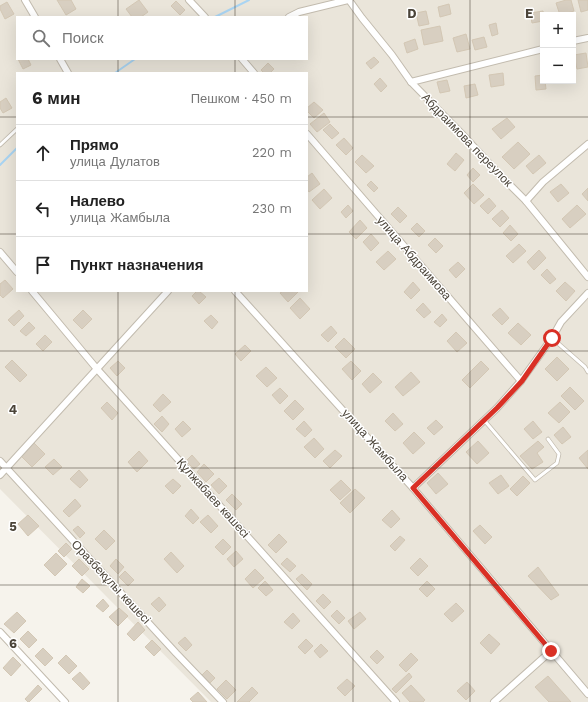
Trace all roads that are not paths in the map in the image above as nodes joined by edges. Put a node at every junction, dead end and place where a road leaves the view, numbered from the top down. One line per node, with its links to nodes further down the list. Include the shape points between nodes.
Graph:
1 (25, 0): 4 (street)
2 (189, 0): 5 (street)
3 (348, 0): 6 (street); 14 (street, Абдраимова переулок)
4 (34, 16)
5 (203, 16)
6 (291, 16)
7 (588, 38): 8 (street)
8 (576, 40)
9 (540, 50): 14 (street)
10 (61, 60): 12 (street)
11 (243, 60): 13 (street)
12 (67, 72)
13 (253, 72)
14 (411, 82): 19 (street, Абдраимова переулок)
15 (16, 130): 17 (lane)
16 (308, 135): 30 (street, улица Абдраимова)
17 (0, 144)
18 (588, 144): 19 (street, via 543,182)
19 (526, 201): 22 (street, Абдраимова переулок)
20 (0, 252): 21 (street)
21 (16, 271)
22 (588, 277)
23 (33, 292): 28 (street, Құлжабаев көшесі)
24 (167, 292): 28 (street)
25 (236, 292): 36 (street, улица Жамбыла)
26 (588, 293): 27 (street, via 561,322)
27 (552, 338): 29 (lane); 30 (street)
28 (97, 369): 34 (street); 42 (street, Құлжабаев көшесі)
29 (588, 372)
30 (522, 381): 31 (street)
31 (484, 420): 32 (lane, via 535,480 557,463 559,454); 36 (street)
32 (548, 438)
33 (0, 461): 34 (street, Оразбекұлы көшесі)
34 (7, 469): 35 (street); 41 (street, Оразбекұлы көшесі)
35 (0, 475)
36 (413, 488): 38 (street, улица Жамбыла)
37 (0, 632): 40 (street)
38 (551, 651): 39 (street, улица Жамбыла); 43 (street)
39 (588, 694)
40 (65, 702)
41 (223, 702)
42 (396, 702)
43 (494, 702)

